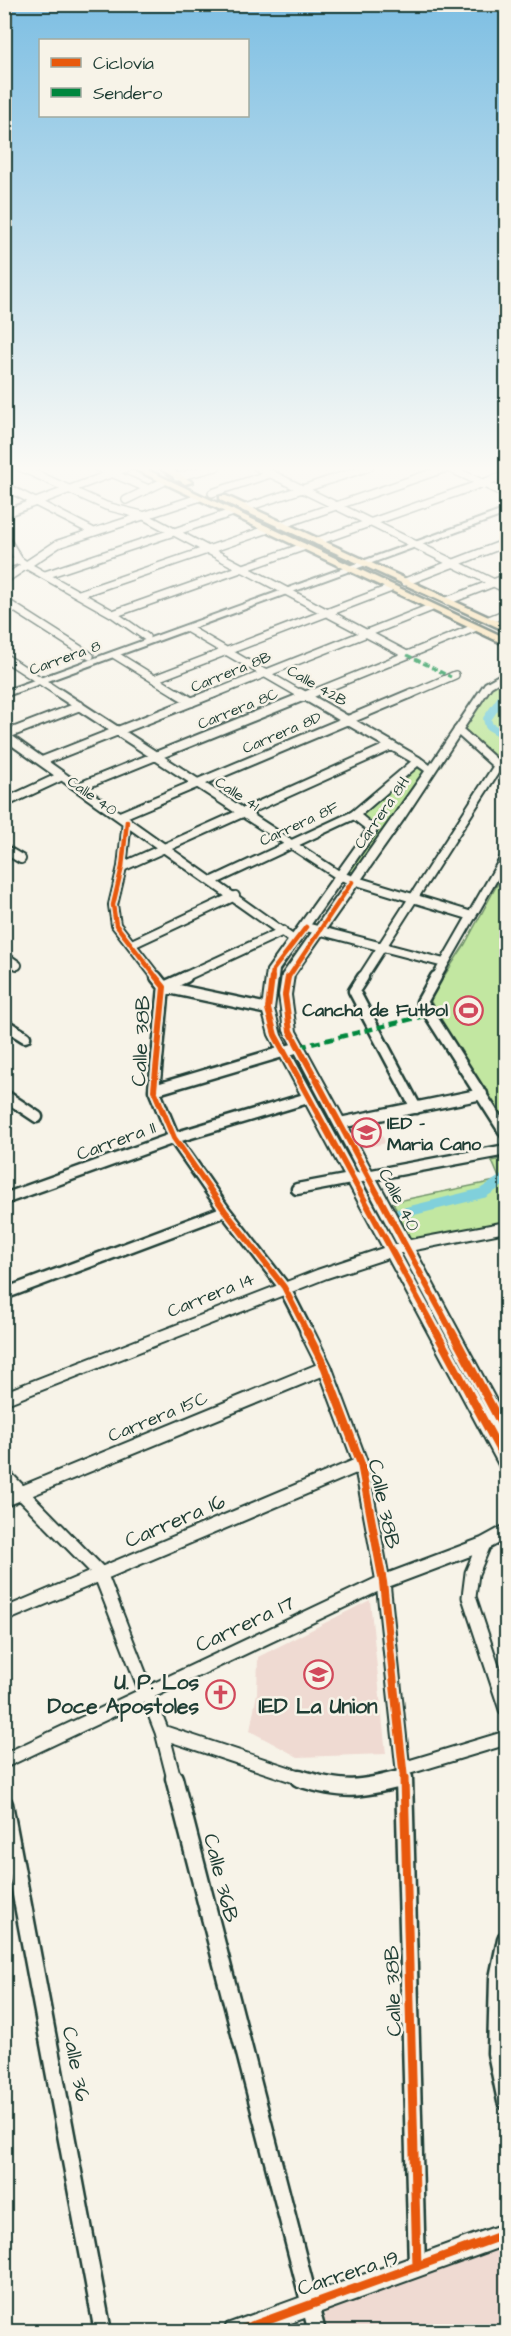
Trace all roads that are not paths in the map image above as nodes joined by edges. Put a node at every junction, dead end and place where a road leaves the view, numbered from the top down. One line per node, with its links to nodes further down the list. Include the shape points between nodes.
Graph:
1 (48, 576): 16 (street)
2 (131, 576): 16 (street)
3 (220, 576): 22 (street)
4 (257, 576): 14 (street)
5 (320, 576): 14 (street, Carrera 8)
6 (362, 576): 13 (main road)
7 (392, 576): 11 (main road)
8 (420, 576): 11 (street)
9 (479, 576): 12 (street)
10 (507, 578): 12 (street)
11 (405, 582): 18 (main road)
12 (493, 583): 15 (street); 18 (street)
13 (389, 589): 19 (main road); 20 (street)
14 (284, 590): 20 (street); 26 (street, Carrera 8); 28 (street, Carrera 8)
15 (507, 590)
16 (79, 594): 22 (street)
17 (4, 601): 33 (street)
18 (447, 601): 23 (main road)
19 (430, 608): 24 (main road); 27 (street, Carrera 8B)
20 (325, 612): 27 (street); 30 (street)
21 (507, 613): 23 (street)
22 (113, 614): 28 (street)
23 (489, 620): 25 (main road)
24 (474, 628): 29 (main road); 32 (street, Carrera 8C)
25 (507, 628)
26 (188, 629): 30 (street, Calle 42B); 31 (street, Carrera 8)
27 (365, 634): 32 (street); 35 (street, Carrera 8B)
28 (146, 637): 33 (street, Carrera 8)
29 (507, 642)
30 (226, 651): 35 (street, Calle 42B); 39 (street)
31 (116, 655): 38 (street, Carrera 8); 39 (street)
32 (407, 655): 42 (street, Carrera 8C)
33 (90, 656): 38 (street, Carrera 8)
34 (4, 657): 38 (street, Calle 41)
35 (265, 673): 42 (street, Calle 42B); 43 (street, Carrera 8B)
36 (507, 674): 46 (street, Carrera 8H, via 488,685)
37 (455, 675): 45 (street, Carrera 8D)
38 (39, 679): 40 (street, Carrera 8); 41 (street, Carrera 8); 44 (street, Calle 41)
39 (154, 680): 43 (street)
40 (4, 687)
41 (4, 694)
42 (306, 697): 45 (street, Calle 42B); 50 (street, Carrera 8C)
43 (192, 702): 47 (street, Carrera 8B)
44 (80, 706): 47 (street, Calle 41); 48 (street)
45 (347, 720): 49 (street, Calle 42B); 57 (street, Carrera 8D)
46 (458, 730): 53 (street); 54 (street, Carrera 8H)
47 (117, 731): 50 (street, Calle 41); 51 (street, Carrera 8B)
48 (4, 735): 51 (street, Calle 40)
49 (391, 746): 52 (street, Calle 42B); 60 (street)
50 (155, 756): 57 (street, Calle 41); 58 (street, Carrera 8C)
51 (42, 761): 56 (street, Calle 40)
52 (418, 761): 54 (street, Calle 42B); 61 (street, Carrera 8F)
53 (498, 765): 55 (street); 73 (street)
54 (430, 770): 71 (street, Carrera 8H)
55 (507, 773)
56 (62, 776): 58 (street, Calle 40); 59 (street)
57 (196, 783): 60 (street, Calle 41); 62 (street, Carrera 8D)
58 (79, 787): 62 (street, Calle 40)
59 (4, 803)
60 (242, 813): 63 (street, Calle 41); 64 (street)
61 (354, 815): 63 (street, Carrera 8F); 69 (street, Carrera 8H, via 373,830)
62 (124, 818): 64 (street, Calle 40); 68 (street, Calle 38B)
63 (290, 845): 69 (street, Calle 41); 70 (street, Carrera 8F)
64 (166, 848): 68 (street); 70 (street, Calle 40)
65 (4, 849): 67 (street)
66 (507, 856): 74 (street)
67 (21, 859)
68 (122, 867): 78 (street, Calle 38B, via 112,915)
69 (340, 876): 71 (street, Calle 41); 75 (street, Carrera 8H)
70 (213, 881): 72 (street, Calle 40)
71 (352, 882): 73 (street, Calle 41); 75 (street, Carrera 8H)
72 (235, 896): 76 (street, Calle 40); 78 (street)
73 (414, 899): 74 (street, Calle 41); 79 (street)
74 (472, 916): 81 (street)
75 (312, 929): 77 (street, Carrera 8H); 79 (street); 84 (street, Carrera 8H)
76 (283, 931): 77 (street, Calle 40); 85 (street)
77 (296, 941): 83 (street, Carrera 8H)
78 (132, 944): 85 (street, Calle 38B)
79 (382, 946): 81 (street); 95 (street, via 354,991)
80 (4, 956): 82 (street)
81 (444, 963): 92 (street, via 422,1002)
82 (17, 965)
83 (273, 970): 86 (street, Calle 40)
84 (288, 975): 89 (street, Calle 40, via 285,995 290,1031)
85 (164, 987): 86 (street); 91 (street, Calle 38B)
86 (268, 1009): 90 (street, Calle 40)
87 (4, 1024): 88 (street)
88 (25, 1037)
89 (299, 1047): 90 (street); 97 (street, Calle 40)
90 (284, 1051): 91 (street); 94 (street, Calle 40)
91 (154, 1090): 99 (street, Calle 38B)
92 (482, 1094): 95 (street); 98 (street)
93 (4, 1095): 96 (street)
94 (308, 1098): 99 (street, Carrera 11); 102 (street, Calle 40)
95 (416, 1108): 97 (street)
96 (37, 1117)
97 (340, 1123): 101 (street, Calle 40)
98 (507, 1134)
99 (174, 1138): 104 (street, Carrera 11); 105 (street, Calle 38B)
100 (507, 1150): 101 (street)
101 (369, 1176): 102 (street); 107 (street, Calle 40)
102 (351, 1179): 103 (street); 108 (street, Calle 40)
103 (297, 1189)
104 (4, 1199)
105 (225, 1211): 109 (street, Calle 38B); 110 (street)
106 (507, 1227): 107 (street, Carrera 14)
107 (406, 1246): 108 (street, Carrera 14); 113 (street, Calle 40)
108 (390, 1251): 109 (street, Carrera 14); 114 (street, Calle 40)
109 (284, 1287): 111 (street, Calle 38B); 112 (street, Carrera 14)
110 (4, 1294)
111 (326, 1368): 115 (street, Calle 38B); 117 (street, Carrera 15C)
112 (4, 1399)
113 (507, 1433)
114 (507, 1462)
115 (361, 1464): 121 (street, Carrera 16); 122 (street, Calle 38B)
116 (4, 1475): 117 (street, Calle 36B)
117 (22, 1493): 118 (street, Carrera 15C); 121 (street, Calle 36B)
118 (4, 1500)
119 (507, 1532): 120 (street, Carrera 17)
120 (484, 1544): 122 (street, Carrera 17); 125 (street, via 472,1573 469,1597)
121 (100, 1573): 123 (street, Carrera 16); 124 (street, Calle 36B)
122 (383, 1582): 124 (street, Carrera 17); 129 (street, Calle 38B)
123 (4, 1615)
124 (148, 1693): 126 (street, Calle 36B); 128 (street, Carrera 17)
125 (507, 1709)
126 (162, 1732): 129 (street, via 334,1789 370,1786); 135 (street, Calle 36B)
127 (507, 1737): 129 (street)
128 (4, 1761)
129 (404, 1774): 134 (street, Calle 38B)
130 (4, 1804): 136 (street, Calle 36)
131 (507, 1939): 132 (street, via 498,1978 496,2053)
132 (507, 2101)
133 (507, 2234): 134 (street, Carrera 19)
134 (417, 2267): 135 (street, Carrera 19)
135 (308, 2302): 137 (street, Carrera 19); 138 (street, Calle 36B)
136 (103, 2331)
137 (235, 2331)
138 (316, 2331)

